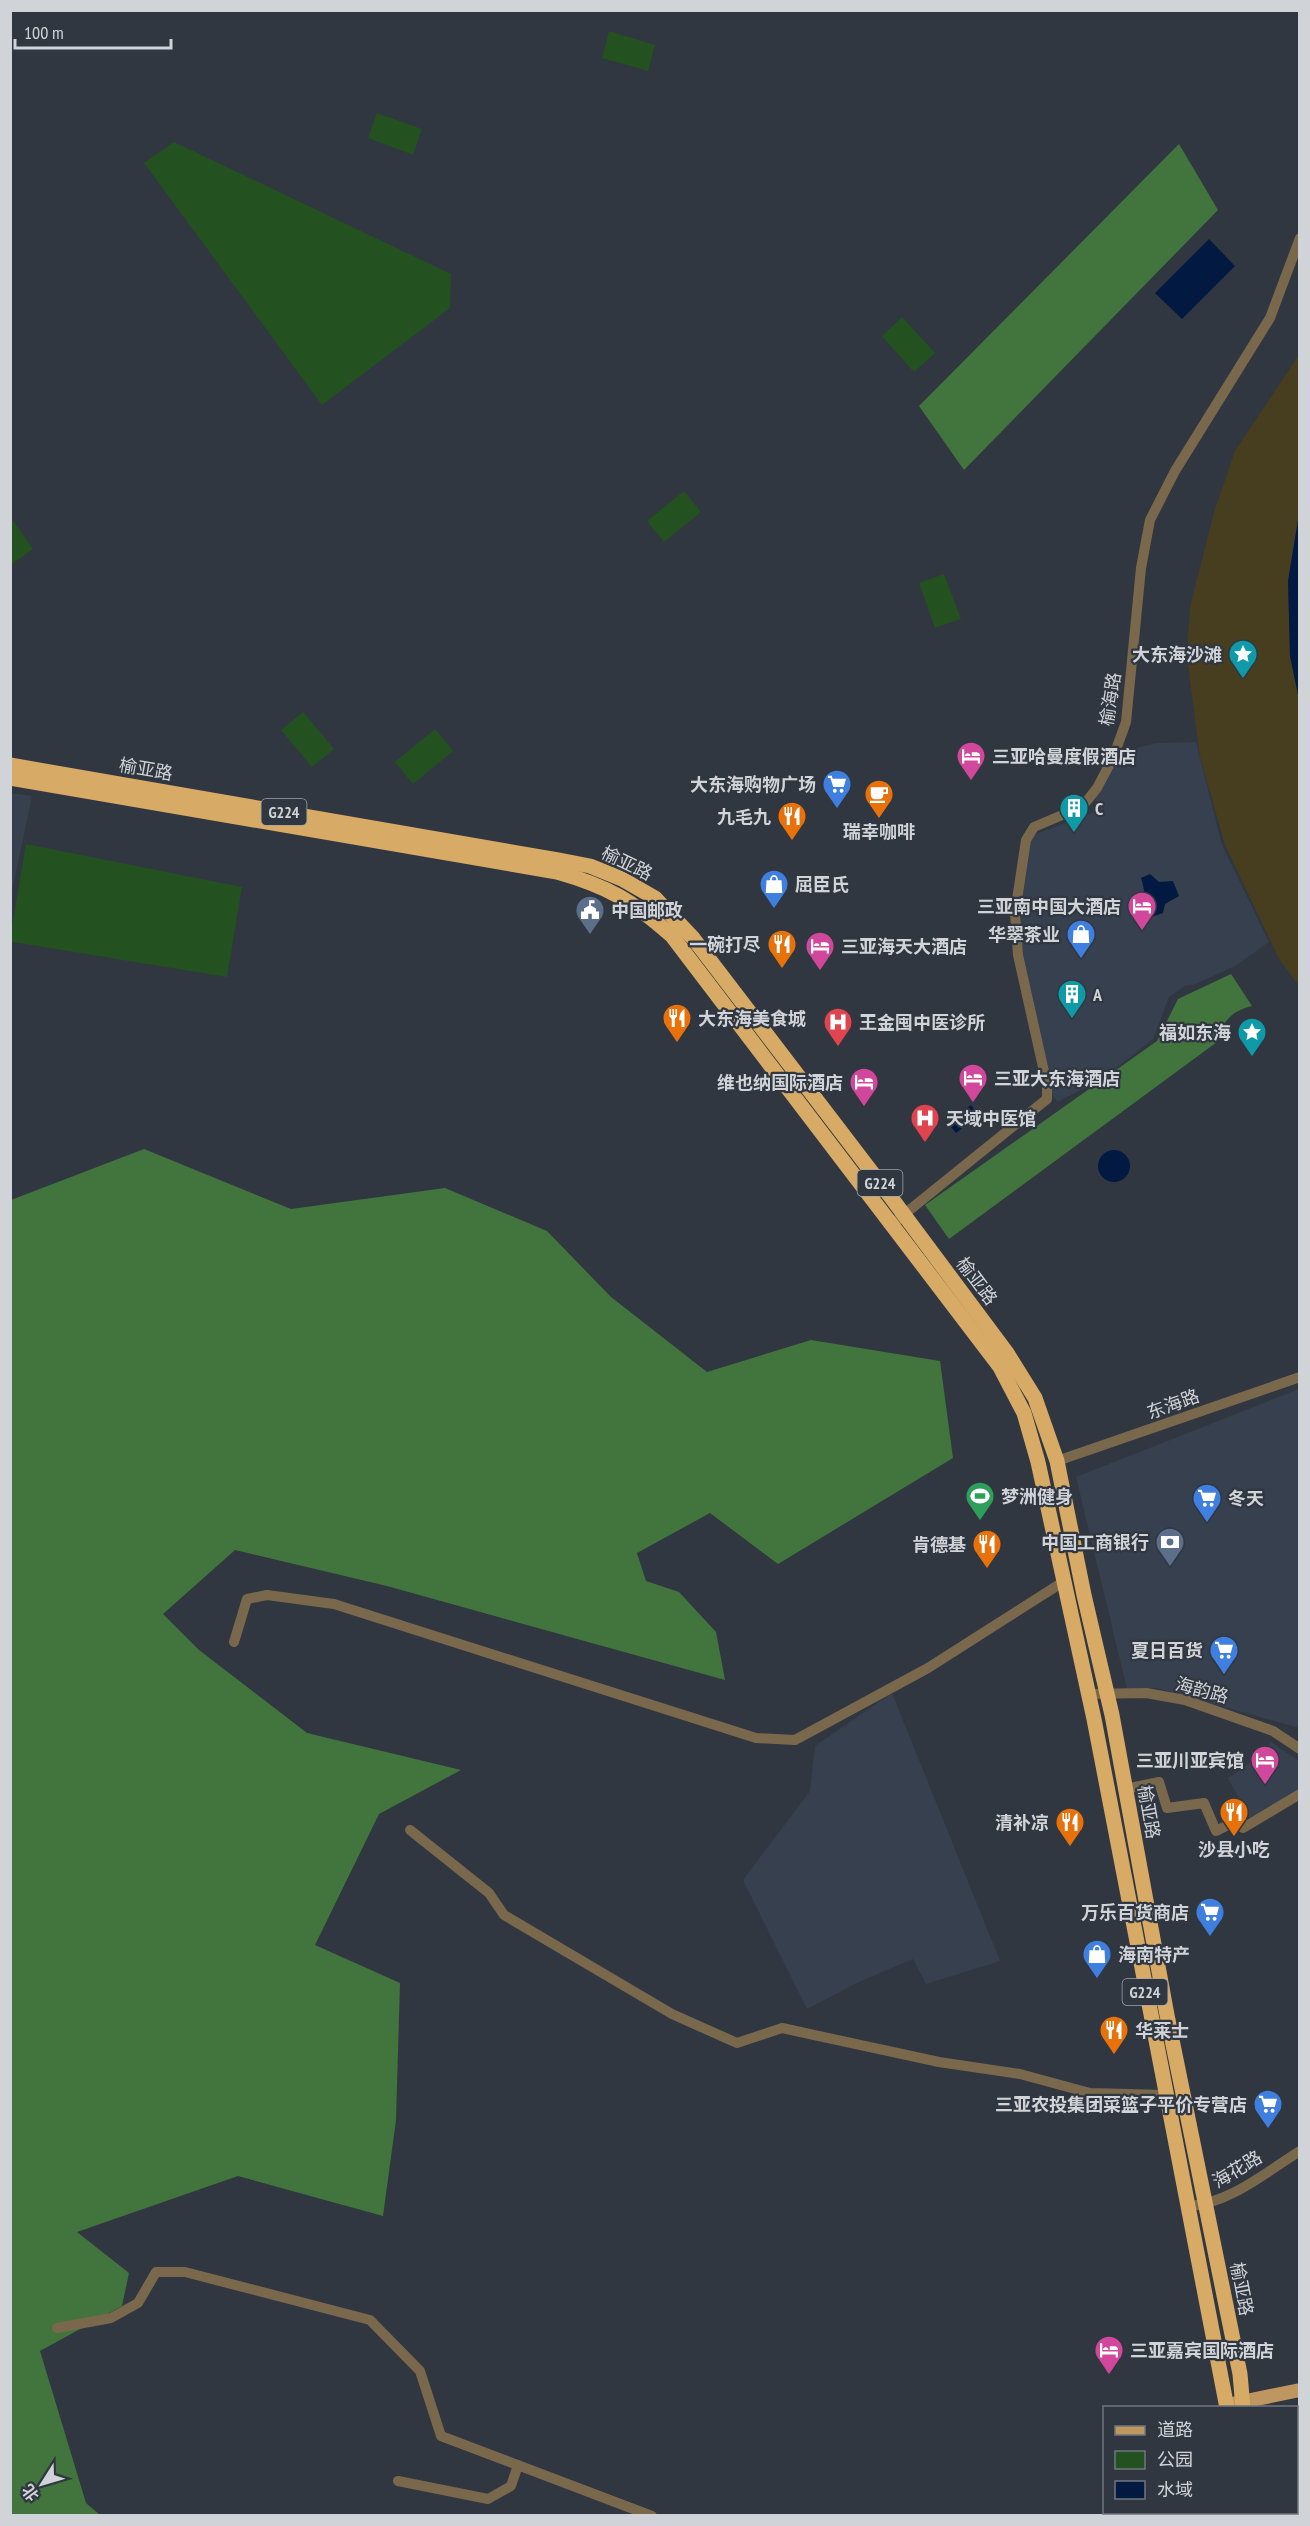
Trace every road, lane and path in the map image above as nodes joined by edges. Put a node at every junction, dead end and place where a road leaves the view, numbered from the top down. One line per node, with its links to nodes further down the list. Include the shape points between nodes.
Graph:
1 (1299, 238): 4 (street, 榆海路, via 1270,318 1174,471 1150,520 1141,568 1126,722 1113,758 1086,802 1034,827 1026,840 1015,913 1018,954 1047,1099)
2 (10, 765): 4 (highway, 榆亚路 / G224, via 558,860 590,866 622,879 655,898 693,938)
3 (10, 778): 5 (highway, 榆亚路 / G224, via 557,872 618,895 642,909 672,936)
4 (904, 1215): 5 (street, 榆海路); 7 (highway, 榆亚路 / G224, via 1007,1353 1035,1398)
5 (891, 1225): 8 (highway, 榆亚路 / G224, via 1000,1367 1024,1413)
6 (1299, 1377): 7 (street, 东海路)
7 (1058, 1461): 11 (highway, 榆亚路 / G224)
8 (1063, 1582): 9 (street, via 928,1668 795,1740 756,1738 334,1604 267,1595 247,1599); 10 (highway, 榆亚路 / G224)
9 (234, 1642)
10 (1088, 1694): 11 (street, 海韵路); 16 (highway, 榆亚路 / G224)
11 (1106, 1694): 12 (street, 海韵路, via 1146,1693 1185,1700 1274,1731); 13 (highway, 榆亚路 / G224)
12 (1299, 1749)
13 (1125, 1789): 14 (street, via 1159,1782 1167,1808 1204,1803 1216,1831 1238,1820 1243,1828); 18 (highway, 榆亚路 / G224)
14 (1299, 1794)
15 (410, 1830): 16 (street, via 489,1893 504,1915 672,2014 737,2043 782,2028 939,2062 1020,2074 1090,2093)
16 (1165, 2095): 19 (highway, 榆亚路 / G224)
17 (1299, 2151): 18 (street, 海花路)
18 (1206, 2205): 19 (street, 海花路); 22 (highway, 榆亚路 / G224, via 1240,2374)
19 (1188, 2206): 22 (highway, 榆亚路 / G224)
20 (57, 2328): 23 (street, via 111,2318 138,2303 156,2272 185,2272 370,2320 420,2371 441,2436)
21 (1299, 2390): 22 (main road)
22 (1235, 2406)
23 (518, 2465): 24 (street, via 511,2486 488,2499); 25 (street)
24 (398, 2481)
25 (652, 2516)

